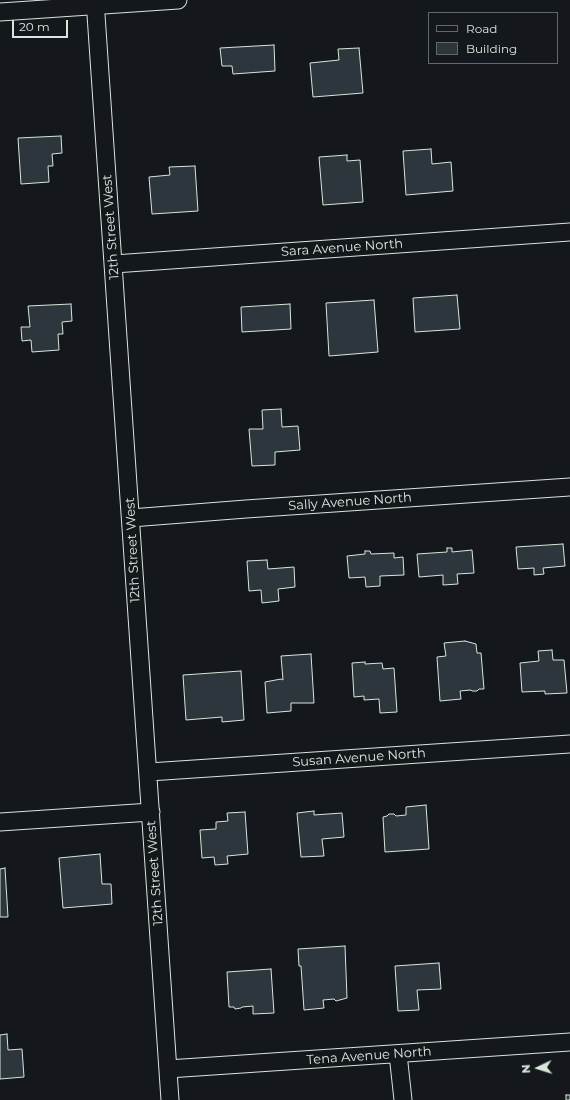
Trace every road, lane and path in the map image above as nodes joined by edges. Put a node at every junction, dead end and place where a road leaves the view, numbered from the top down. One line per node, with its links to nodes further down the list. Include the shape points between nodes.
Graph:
1 (178, 0): 2 (street)
2 (95, 3): 3 (street); 5 (street, 12th Street West)
3 (0, 12)
4 (570, 232): 5 (street, Sara Avenue North)
5 (114, 264): 7 (street, 12th Street West)
6 (570, 487): 7 (street, Sally Avenue North)
7 (131, 518): 9 (street, 12th Street West)
8 (570, 744): 9 (street, Susan Avenue North)
9 (148, 772): 10 (street, 12th Street West)
10 (151, 812): 11 (street); 14 (street, 12th Street West)
11 (0, 822)
12 (570, 1042): 13 (street, Tena Avenue North)
13 (398, 1054): 14 (street, Tena Avenue North); 16 (street)
14 (168, 1069): 15 (street, 12th Street West)
15 (170, 1100)
16 (403, 1100)

